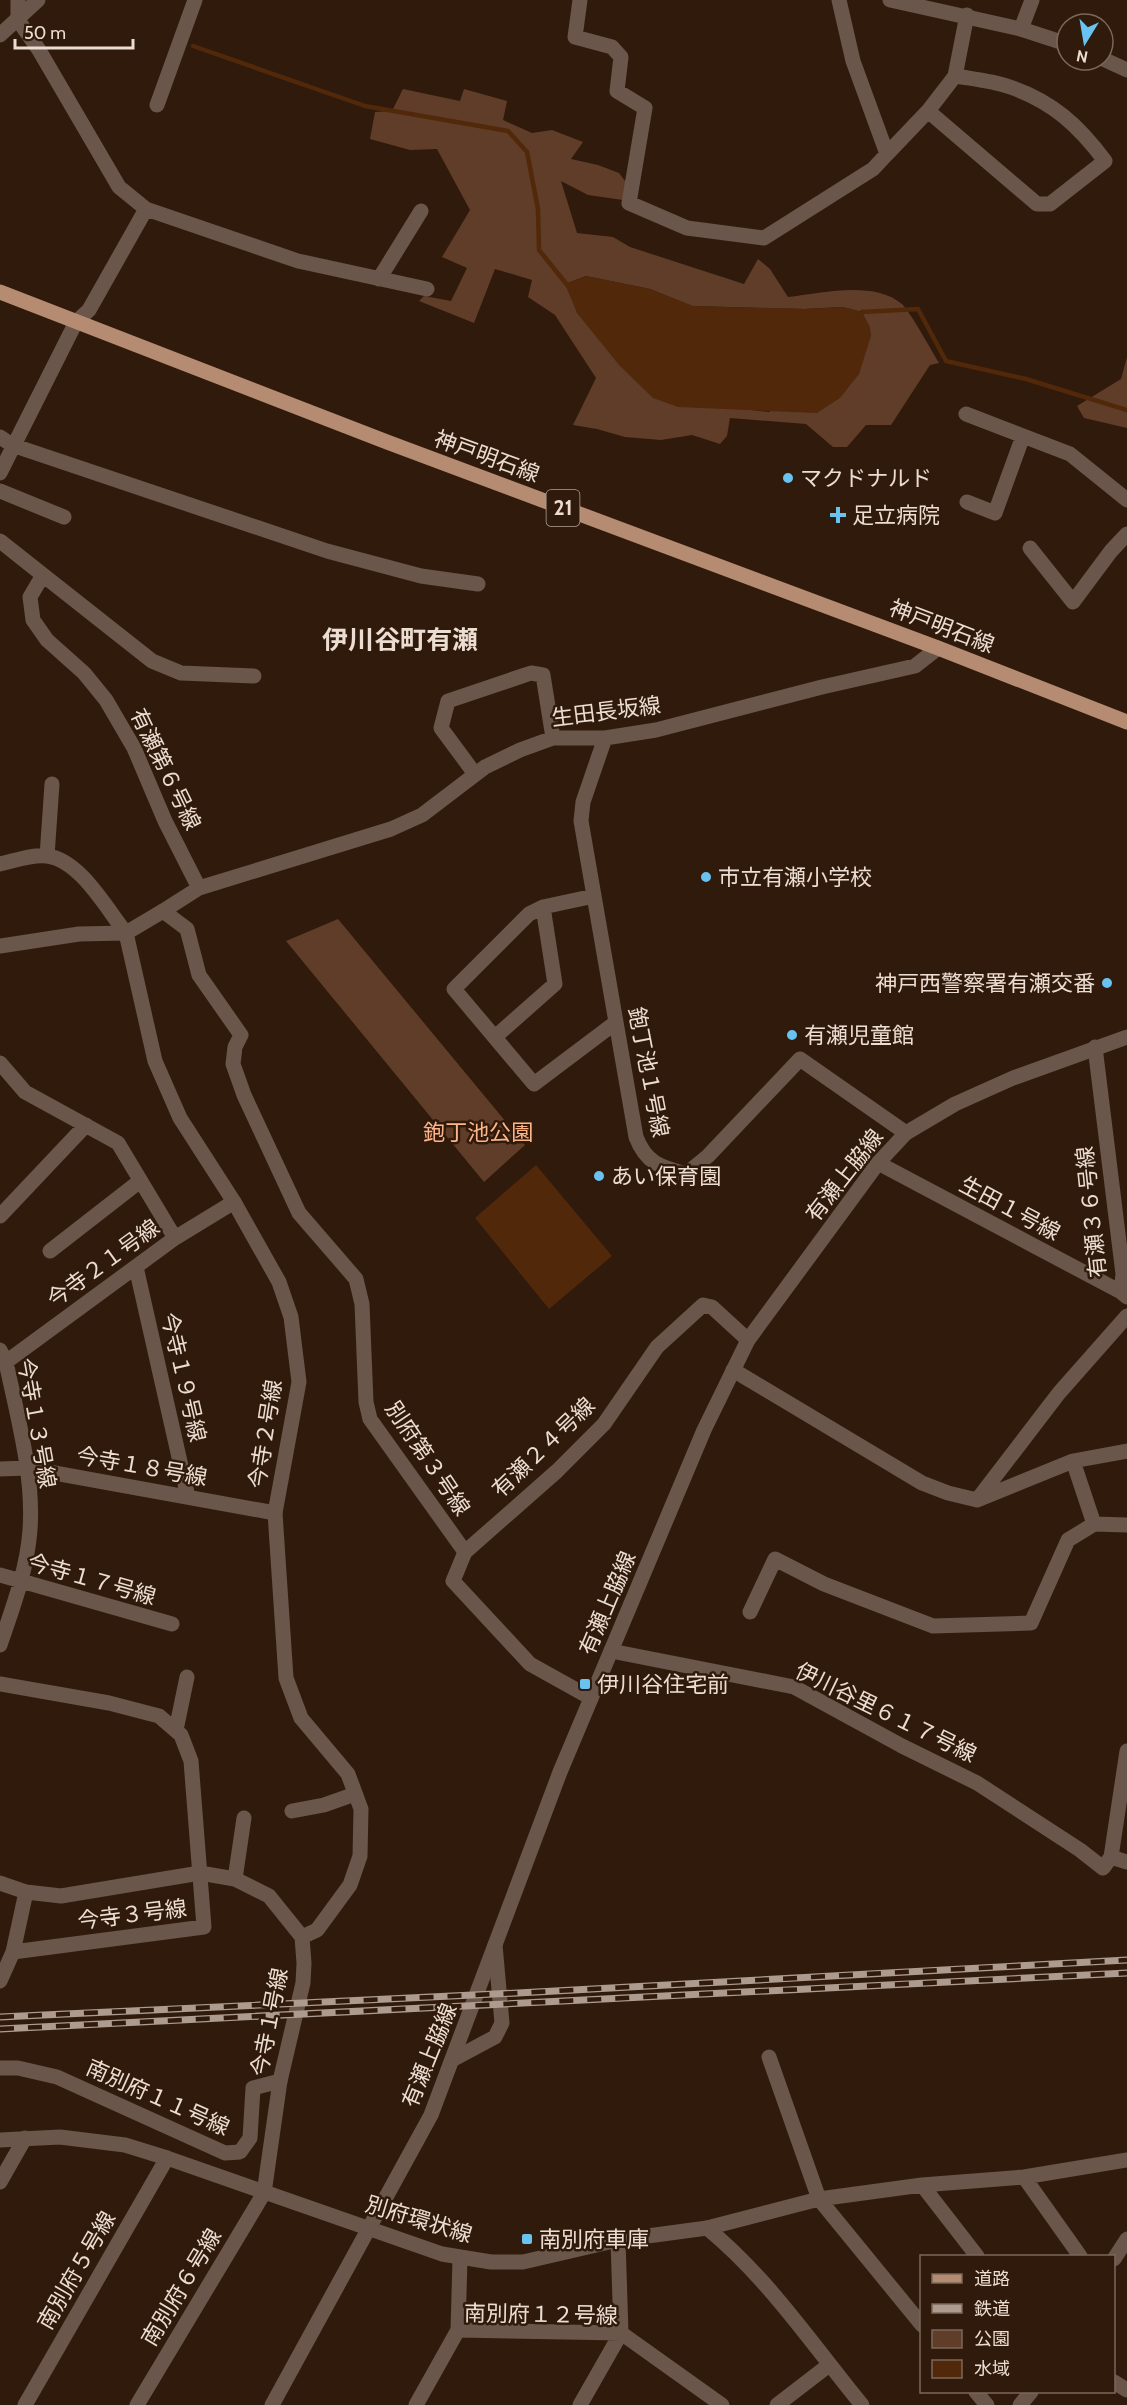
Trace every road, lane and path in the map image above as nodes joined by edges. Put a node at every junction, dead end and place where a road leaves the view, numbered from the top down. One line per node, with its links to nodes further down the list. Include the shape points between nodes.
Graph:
1 (18, 0): 9 (street)
2 (38, 0): 9 (street)
3 (195, 0): 14 (street)
4 (580, 0): 16 (street, via 575,38 612,46 621,57 617,91 645,108 629,203 687,228 764,238 873,169)
5 (839, 0): 16 (street, via 853,61)
6 (890, 0): 8 (street)
7 (1032, 0): 10 (street)
8 (967, 15): 10 (street); 13 (street)
9 (18, 20): 11 (street); 17 (street, via 118,187)
10 (1021, 29): 12 (street)
11 (0, 35)
12 (1055, 40)
13 (955, 76): 15 (street); 15 (street, via 1011,87 1061,112 1084,132 1105,160 1050,204 1037,204)
14 (157, 105)
15 (928, 111): 16 (street)
16 (887, 154)
17 (146, 209): 19 (street, via 298,261); 22 (street, via 89,310)
18 (421, 212): 19 (street)
19 (379, 279): 20 (street)
20 (427, 289)
21 (0, 292): 22 (main road, 神戸明石線 / 21)
22 (76, 322): 25 (street); 36 (main road, 神戸明石線 / 21, via 398,447)
23 (966, 414): 24 (street)
24 (1023, 436): 28 (street, via 1070,454); 29 (street, via 994,513)
25 (6, 441): 26 (street); 35 (street, via 327,551 421,576)
26 (0, 473)
27 (0, 491): 30 (street)
28 (1127, 500)
29 (967, 502)
30 (64, 517)
31 (1127, 534): 33 (street, via 1074,602)
32 (0, 542): 34 (street)
33 (1030, 548)
34 (43, 575): 37 (street, via 153,661 181,673); 45 (street, 有瀬第６号線, via 30,597 33,620 47,640 84,673 106,700 134,748)
35 (477, 584)
36 (938, 648): 38 (main road, 神戸明石線 / 21); 40 (street, 生田長坂線, via 915,666 656,730)
37 (254, 676)
38 (1127, 722)
39 (553, 738): 40 (street, 生田長坂線); 41 (street, 生田長坂線); 41 (street, via 543,675 531,673 448,701 441,728)
40 (605, 738): 46 (street, 鉋丁池１号線, via 583,802 581,821)
41 (475, 774): 45 (street, 生田長坂線, via 422,815 391,829)
42 (52, 783): 43 (street)
43 (47, 856): 44 (street); 49 (street, via 75,867)
44 (0, 864)
45 (199, 888): 48 (street, 生田長坂線)
46 (594, 896): 47 (street); 51 (street, 鉋丁池１号線)
47 (543, 908): 52 (street, via 555,984); 52 (street, via 529,914 454,989)
48 (163, 911): 49 (street, 生田長坂線); 79 (street, 別府第３号線, via 187,929 199,975 241,1035 233,1064 299,1213 356,1279 362,1304 370,1419)
49 (126, 933): 50 (street, via 79,934); 60 (street, 今寺２号線, via 155,1061 180,1118)
50 (0, 946)
51 (615, 1023): 52 (street, via 534,1084); 57 (street, 鉋丁池１号線, via 636,1137 642,1152 660,1167 686,1174 800,1059)
52 (495, 1037)
53 (1127, 1037): 54 (street, 有瀬上脇線)
54 (1095, 1047): 57 (street, 有瀬上脇線, via 955,1104); 65 (street, 有瀬３６号線)
55 (0, 1063): 56 (street, via 25,1092)
56 (86, 1125): 59 (street, via 118,1143); 61 (street)
57 (906, 1133): 58 (street, 有瀬上脇線)
58 (878, 1163): 65 (street, 生田１号線); 67 (street, 有瀬上脇線)
59 (140, 1181): 62 (street); 63 (street)
60 (234, 1202): 62 (street, 今寺２１号線); 76 (street, 今寺２号線, via 279,1282 291,1317 296,1351 299,1382)
61 (0, 1216)
62 (175, 1238): 64 (street, 今寺２１号線)
63 (50, 1251)
64 (136, 1267): 68 (street, 今寺２１号線); 74 (street, 今寺１９号線)
65 (1124, 1295)
66 (1127, 1316): 75 (street, via 1059,1394)
67 (748, 1340): 69 (street, 有瀬上脇線); 79 (street, 有瀬２４号線, via 712,1307 703,1305 657,1347 604,1424)
68 (2, 1359): 72 (street, 今寺１３号線)
69 (733, 1370): 75 (street, via 922,1483); 85 (street, 有瀬上脇線)
70 (1127, 1451): 71 (street)
71 (1073, 1461): 75 (street); 77 (street)
72 (27, 1468): 73 (street, 今寺１８号線); 74 (street, 今寺１８号線); 81 (street, 今寺１３号線, via 30,1529)
73 (0, 1469)
74 (188, 1497): 76 (street, 今寺１８号線)
75 (977, 1500)
76 (275, 1513): 91 (street, 今寺２号線, via 286,1678 301,1718 348,1774)
77 (1094, 1524): 78 (street); 82 (street, via 1068,1540 1031,1623 933,1626 824,1584 775,1559)
78 (1127, 1525)
79 (465, 1551): 88 (street, 別府第３号線, via 453,1581 530,1664)
80 (0, 1575): 81 (street, 今寺１７号線)
81 (21, 1582): 83 (street, 今寺１７号線); 84 (street, 今寺１３号線)
82 (750, 1612)
83 (172, 1624)
84 (0, 1645)
85 (612, 1651): 88 (street, 有瀬上脇線); 94 (street, 伊川谷里６１７号線, via 794,1687 977,1783 1103,1868)
86 (187, 1677): 89 (street)
87 (0, 1684): 89 (street, via 109,1702 159,1716)
88 (591, 1698): 101 (street, 有瀬上脇線)
89 (176, 1730): 96 (street, via 191,1761)
90 (1127, 1751): 94 (street)
91 (355, 1794): 92 (street); 100 (street, 今寺２号線, via 361,1809 360,1856 350,1885 317,1930)
92 (292, 1811)
93 (244, 1818): 97 (street)
94 (1111, 1857): 95 (street)
95 (1127, 1862)
96 (200, 1873): 97 (street); 99 (street, via 61,1896); 102 (street, 今寺３号線, via 204,1927)
97 (235, 1879): 100 (street, via 269,1896)
98 (0, 1883): 99 (street)
99 (27, 1892): 102 (street)
100 (302, 1938): 107 (street, 今寺１号線, via 303,1983)
101 (495, 1945): 105 (street, 有瀬上脇線); 105 (street, via 502,2023 495,2037)
102 (13, 1952): 103 (street)
103 (0, 1981)
104 (769, 2058): 116 (street)
105 (452, 2060): 118 (street, 有瀬上脇線, via 431,2115)
106 (0, 2068): 107 (street, 南別府１１号線, via 57,2077 225,2153 240,2152 250,2138 253,2088)
107 (280, 2082): 115 (street, 今寺１号線)
108 (25, 2138): 109 (street, 別府環状線); 110 (street, 別府環状線, via 60,2137 125,2145); 113 (street)
109 (0, 2140)
110 (167, 2158): 115 (street, 別府環状線); 130 (street, 南別府５号線)
111 (1127, 2160): 112 (street, 別府環状線)
112 (1024, 2177): 114 (street, 別府環状線); 122 (street)
113 (0, 2182)
114 (922, 2185): 116 (street, 別府環状線); 121 (street)
115 (264, 2193): 118 (street, 別府環状線); 131 (street, 南別府６号線)
116 (819, 2199): 117 (street, 別府環状線); 125 (street)
117 (707, 2228): 120 (street, 別府環状線); 128 (street, via 737,2253)
118 (370, 2229): 124 (street, 別府環状線); 132 (street, 有瀬上脇線)
119 (1127, 2239): 123 (street)
120 (618, 2240): 124 (street, 別府環状線, via 523,2262); 127 (street)
121 (976, 2255)
122 (1079, 2255)
123 (1115, 2256)
124 (460, 2258): 126 (street)
125 (920, 2324)
126 (458, 2331): 127 (street, 南別府１２号線); 133 (street, 南別府１２号線)
127 (621, 2333): 134 (street); 135 (street, 南別府１２号線)
128 (829, 2365): 136 (street); 137 (street)
129 (978, 2393): 138 (street)
130 (25, 2405)
131 (137, 2405)
132 (272, 2405)
133 (416, 2405)
134 (580, 2405)
135 (722, 2405)
136 (777, 2405)
137 (862, 2405)
138 (987, 2405)

